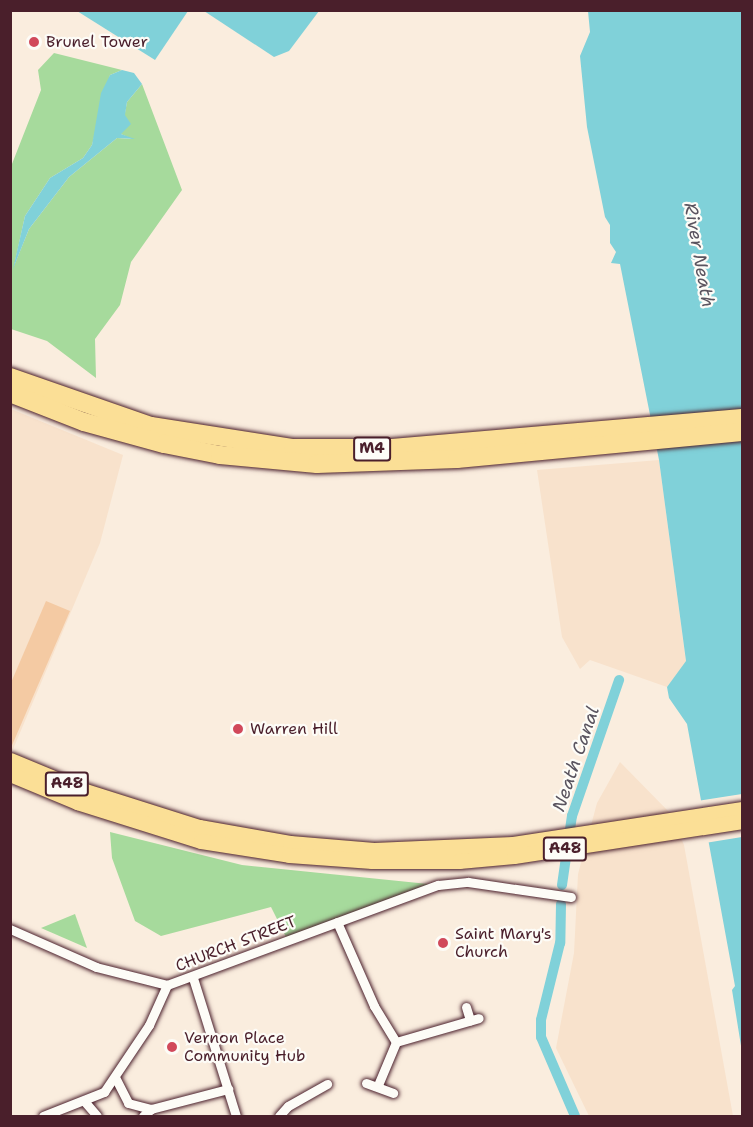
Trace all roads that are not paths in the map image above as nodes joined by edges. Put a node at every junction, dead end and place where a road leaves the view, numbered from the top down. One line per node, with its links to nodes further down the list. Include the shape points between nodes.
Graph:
1 (10, 377): 3 (highway, M4, via 151,426 284,447 411,447)
2 (10, 393): 4 (highway, M4, via 84,422 164,444 220,455 316,464 439,460)
3 (742, 418)
4 (742, 432)
5 (10, 760): 8 (main road, A48)
6 (10, 774): 8 (main road, A48)
7 (742, 809): 10 (main road, A48, via 513,844)
8 (122, 811): 10 (main road, A48, via 244,849)
9 (742, 821): 10 (main road, A48, via 514,856)
10 (386, 856)
11 (571, 897): 12 (street, CHURCH STREET, via 468,882 438,885)
12 (337, 922): 14 (street, CHURCH STREET); 17 (street, via 374,1006)
13 (10, 929): 15 (street, CHURCH STREET, via 96,967)
14 (193, 978): 15 (street, CHURCH STREET); 22 (street)
15 (167, 985): 18 (street)
16 (466, 1007): 17 (street, via 474,1019)
17 (396, 1042): 21 (street)
18 (116, 1079): 24 (street, via 104,1092); 25 (street, via 128,1103)
19 (366, 1083): 21 (street)
20 (327, 1084): 30 (street, via 288,1106)
21 (378, 1085): 23 (street)
22 (228, 1089): 25 (street); 29 (street)
23 (393, 1093)
24 (86, 1102): 26 (street); 27 (street)
25 (151, 1109): 28 (street)
26 (43, 1116)
27 (97, 1116)
28 (143, 1116)
29 (236, 1116)
30 (279, 1116)

